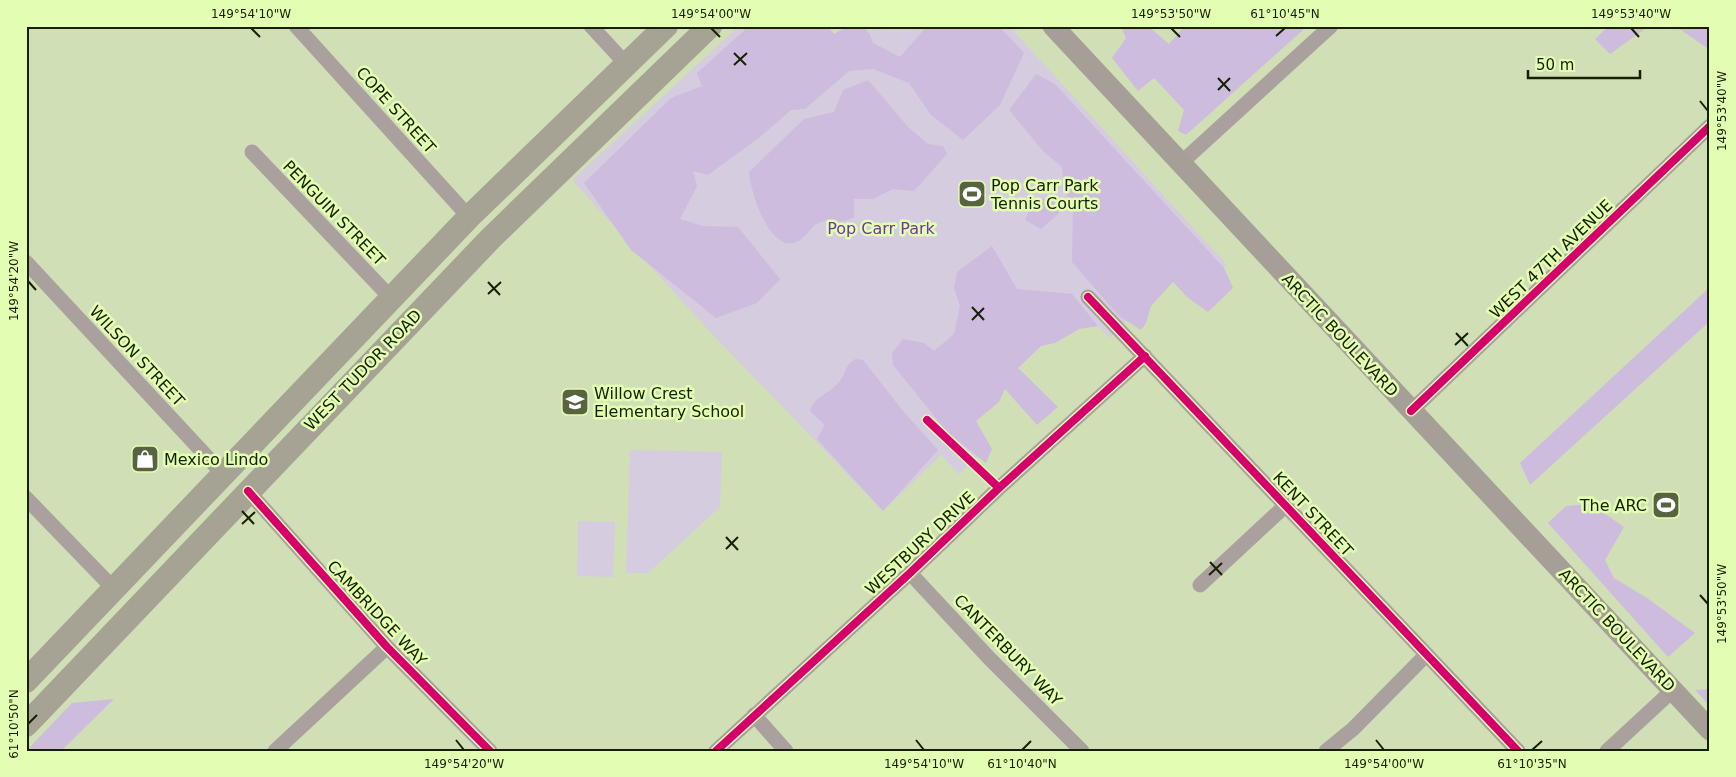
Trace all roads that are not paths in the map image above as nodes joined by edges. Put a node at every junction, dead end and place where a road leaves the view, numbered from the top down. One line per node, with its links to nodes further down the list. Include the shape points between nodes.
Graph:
1 (296, 26): 11 (street, COPE STREET)
2 (591, 26): 7 (street)
3 (666, 26): 7 (main road, WEST TUDOR ROAD)
4 (710, 26): 19 (main road, WEST TUDOR ROAD, via 491,238)
5 (1053, 26): 10 (main road, ARCTIC BOULEVARD)
6 (1330, 26): 10 (street)
7 (626, 64): 11 (main road, WEST TUDOR ROAD)
8 (1710, 126): 17 (street, WEST 47TH AVENUE)
9 (252, 152): 14 (street, PENGUIN STREET)
10 (1181, 163): 17 (main road, ARCTIC BOULEVARD)
11 (469, 217): 14 (main road, WEST TUDOR ROAD)
12 (29, 273): 18 (street, WILSON STREET)
13 (1088, 297): 15 (street, KENT STREET)
14 (391, 298): 16 (main road, WEST TUDOR ROAD)
15 (1145, 356): 21 (street, KENT STREET); 22 (street, WESTBURY DRIVE, via 998,488)
16 (331, 360): 18 (main road, WEST TUDOR ROAD); 19 (main road, via 331,382 320,399 250,474)
17 (1411, 411): 29 (main road, ARCTIC BOULEVARD)
18 (223, 474): 24 (main road, WEST TUDOR ROAD); 25 (main road, via 229,489 209,521 144,588)
19 (248, 491): 25 (main road, WEST TUDOR ROAD); 26 (street, CAMBRIDGE WAY)
20 (26, 498): 24 (street)
21 (1286, 505): 23 (street); 27 (street, KENT STREET)
22 (910, 573): 30 (street, WESTBURY DRIVE); 37 (street, CANTERBURY WAY)
23 (1200, 585)
24 (114, 589): 28 (main road, WEST TUDOR ROAD)
25 (140, 605): 31 (main road, WEST TUDOR ROAD)
26 (387, 646): 33 (street); 34 (street, CAMBRIDGE WAY)
27 (1426, 655): 38 (street, via 1353,729); 39 (street, KENT STREET)
28 (26, 681)
29 (1673, 690): 32 (main road, ARCTIC BOULEVARD); 40 (street)
30 (754, 715): 35 (street, WESTBURY DRIVE); 36 (street)
31 (26, 725)
32 (1710, 730)
33 (275, 751)
34 (490, 751)
35 (716, 751)
36 (786, 751)
37 (1082, 751)
38 (1326, 751)
39 (1518, 751)
40 (1607, 751)

